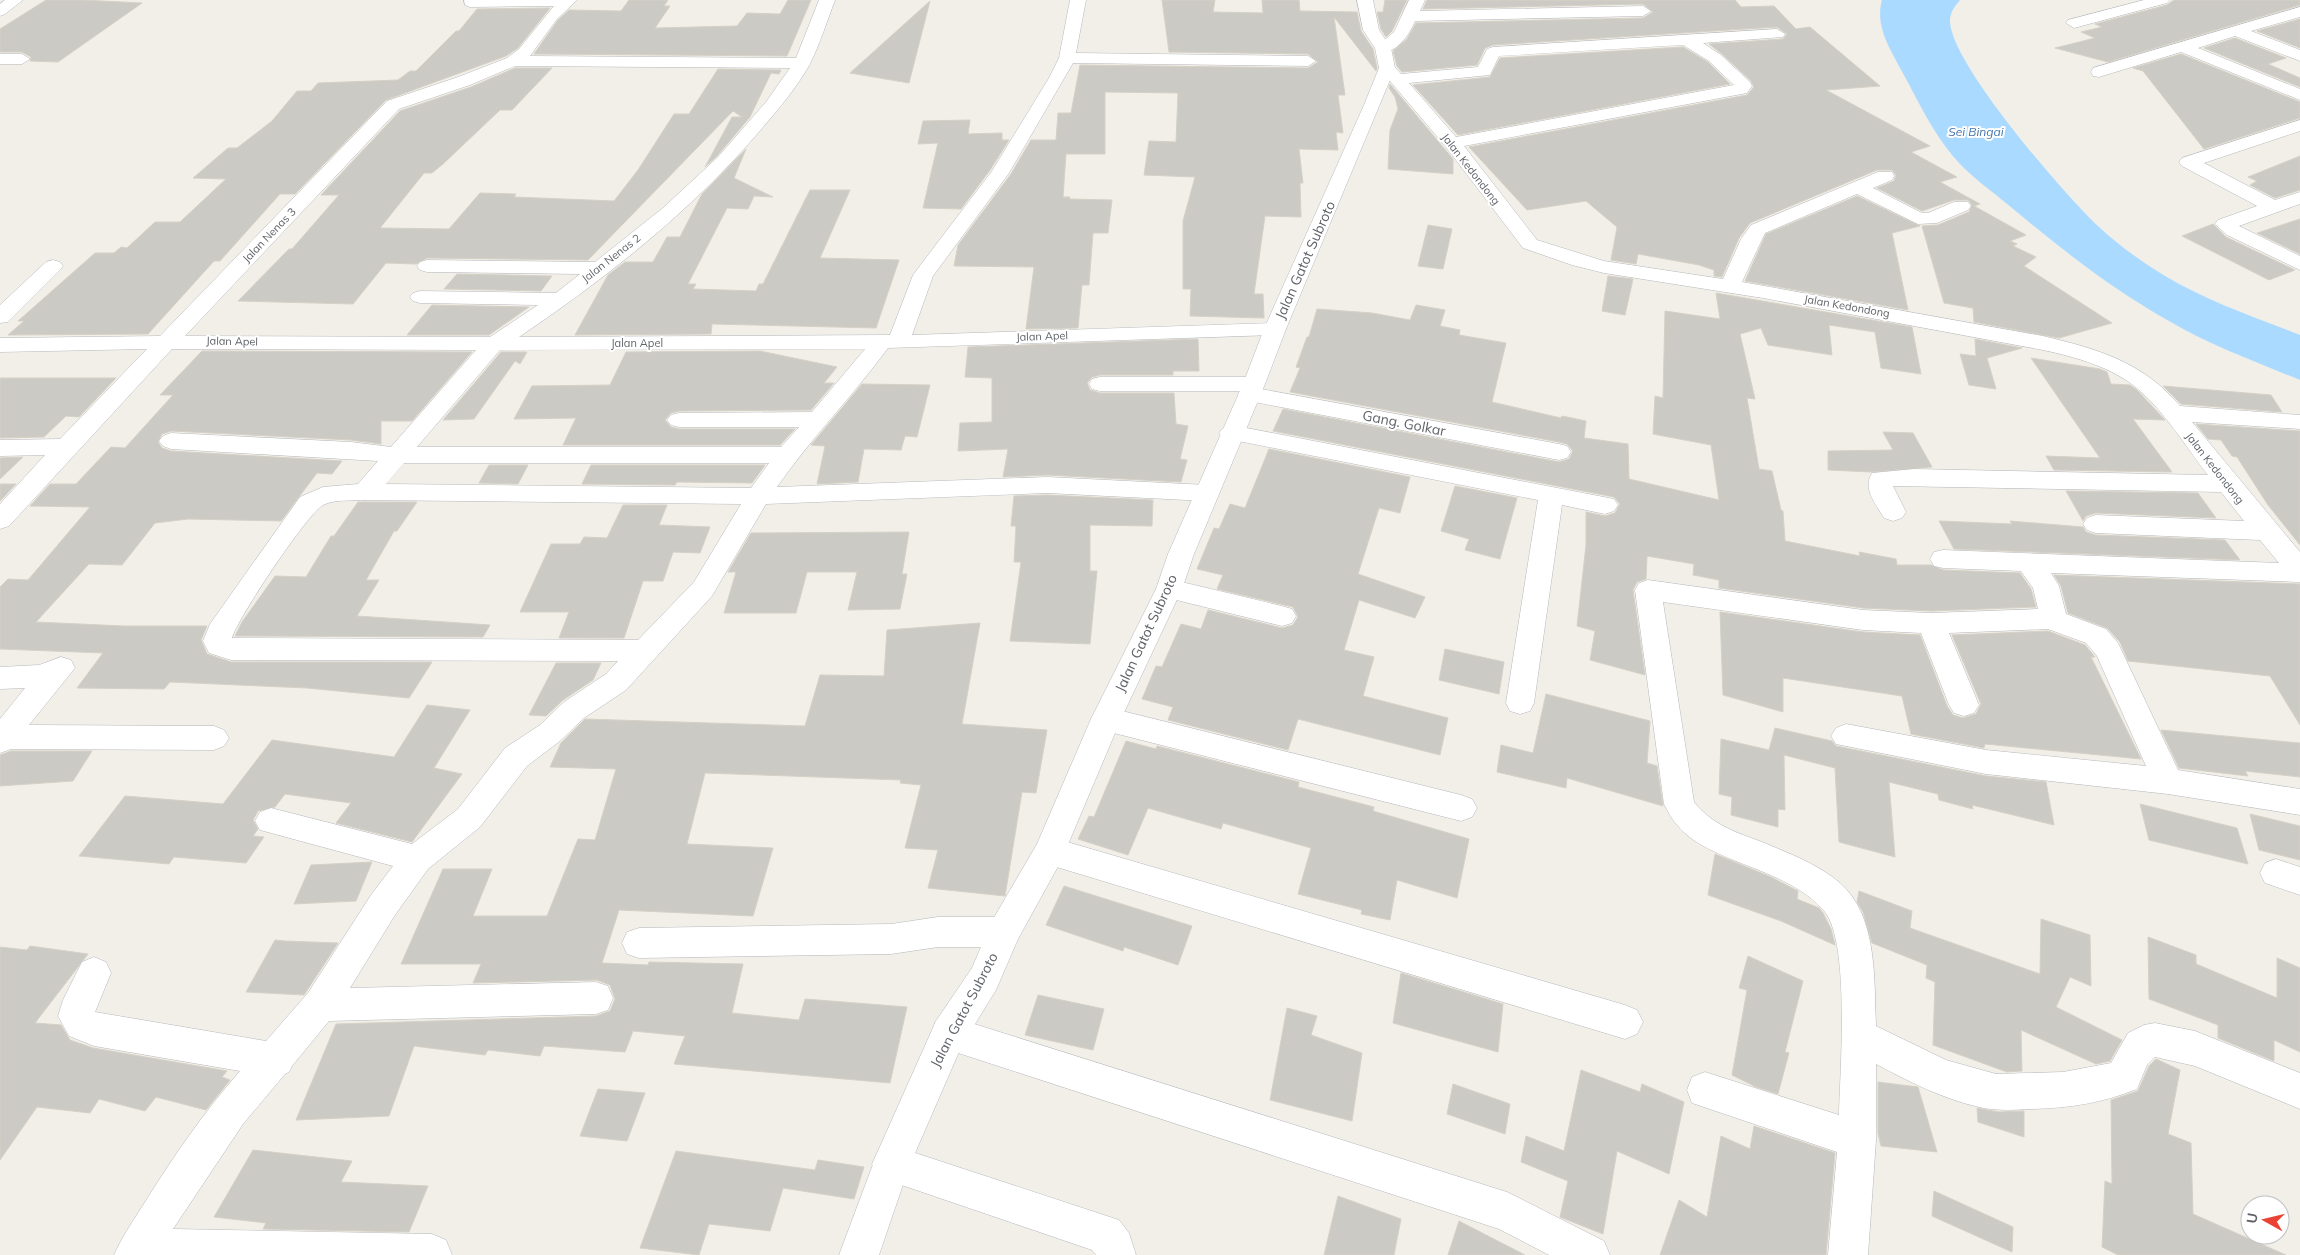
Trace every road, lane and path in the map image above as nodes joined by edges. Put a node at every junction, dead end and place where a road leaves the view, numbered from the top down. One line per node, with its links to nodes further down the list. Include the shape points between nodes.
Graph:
1 (569, 0): 7 (street); 20 (street, Jalan Nenas 3, via 552,16 525,52)
2 (827, 0): 22 (street, Jalan Nenas 2)
3 (1078, 0): 17 (street)
4 (1365, 0): 23 (street, via 1371,30)
5 (1416, 0): 10 (street)
6 (2162, 0): 11 (street)
7 (470, 2)
8 (1644, 11): 10 (street)
9 (2300, 12): 12 (street)
10 (1410, 16): 23 (street)
11 (2074, 23)
12 (2236, 31): 15 (street); 16 (street)
13 (1777, 34): 14 (street)
14 (1685, 39): 23 (street, via 1493,52 1484,71); 27 (street, via 1715,58 1744,86)
15 (2182, 47): 24 (street); 25 (street)
16 (2300, 56)
17 (1067, 58): 21 (street); 43 (street, via 1000,173 923,275)
18 (0, 59): 19 (street)
19 (22, 59)
20 (513, 61): 22 (street); 42 (street, Jalan Nenas 3, via 393,105)
21 (1308, 61)
22 (802, 63): 36 (street, Jalan Nenas 2, via 772,106 724,161 670,212)
23 (1389, 65): 27 (street, Jalan Kedondong); 41 (street, Jalan Gatot Subroto)
24 (2099, 72)
25 (2300, 95)
26 (2300, 125): 32 (street, via 2188,162)
27 (1452, 143): 37 (street, Jalan Kedondong, via 1530,244 1579,262 1625,272)
28 (1885, 176): 29 (street)
29 (1859, 188): 31 (street, via 1918,218 1930,219); 37 (street, via 1758,229)
30 (2300, 198): 32 (street)
31 (1961, 206)
32 (2273, 207): 33 (street, via 2225,224)
33 (2300, 264)
34 (53, 266): 40 (street)
35 (428, 266): 36 (street)
36 (597, 268): 39 (street, Jalan Nenas 2)
37 (1730, 286): 48 (street, Jalan Kedondong, via 2037,343 2106,360 2140,380)
38 (420, 297): 39 (street)
39 (561, 299): 44 (street, Jalan Nenas 2)
40 (0, 317)
41 (1275, 329): 43 (street, Jalan Apel); 47 (street, Jalan Gatot Subroto)
42 (169, 340): 44 (street, Jalan Apel); 45 (street, Jalan Apel); 54 (street, Jalan Nenas 3)
43 (890, 341): 44 (street, Jalan Apel); 49 (street)
44 (492, 344): 57 (street, Jalan Nenas 2)
45 (0, 345)
46 (1100, 384): 47 (street, Gang. Golkar)
47 (1252, 389): 52 (street, Jalan Gatot Subroto); 56 (street, Gang. Golkar)
48 (2172, 413): 51 (street); 59 (street, Jalan Kedondong)
49 (817, 419): 50 (street); 58 (street)
50 (679, 420)
51 (2300, 422)
52 (1231, 433): 61 (street, Jalan Gatot Subroto); 62 (street)
53 (171, 442): 57 (street)
54 (66, 447): 55 (street); 66 (street, Jalan Nenas 3)
55 (0, 448)
56 (1558, 452)
57 (396, 455): 58 (street); 60 (street, Jalan Nenas 2)
58 (787, 455): 63 (street)
59 (2228, 484): 65 (street, via 1881,479 1879,485); 68 (street, Jalan Kedondong)
60 (365, 492): 63 (street); 77 (street, via 328,494 308,502 236,606 220,632 219,646 241,649)
61 (1207, 493): 63 (street, via 1047,485); 73 (street, Jalan Gatot Subroto)
62 (1551, 495): 64 (street); 79 (street)
63 (758, 496): 77 (street, via 703,589)
64 (1605, 505)
65 (1892, 512)
66 (0, 520)
67 (2096, 524): 68 (street)
68 (2264, 531): 71 (street, Jalan Kedondong)
69 (1943, 558): 70 (street)
70 (2028, 561): 72 (street); 75 (street, via 2046,586 2053,613)
71 (2300, 569)
72 (2300, 573)
73 (1169, 589): 74 (street); 81 (street, Jalan Gatot Subroto)
74 (1282, 616)
75 (2049, 619): 76 (street); 85 (street, via 2096,636 2108,650)
76 (1931, 624): 80 (street); 98 (street, via 1863,620 1648,590 1678,804 1683,814 1713,836 1822,887 1838,903 1856,957)
77 (645, 652): 90 (street, via 616,682 574,710 550,733 516,757 469,818)
78 (0, 678): 84 (street, via 33,677 59,669)
79 (1520, 703)
80 (1964, 705)
81 (1106, 720): 87 (street); 89 (street, Jalan Gatot Subroto)
82 (1846, 736): 85 (street, via 1986,762)
83 (214, 738): 84 (street)
84 (1, 739)
85 (2168, 781): 86 (street)
86 (2300, 802)
87 (1461, 808)
88 (271, 821): 90 (street)
89 (1050, 851): 91 (street, Jalan Gatot Subroto); 96 (street)
90 (417, 859): 95 (street, via 383,905)
91 (1004, 932): 92 (street, via 938,932 891,939); 97 (street, Jalan Gatot Subroto, via 984,979)
92 (639, 943)
93 (94, 973): 99 (street, via 80,1000 76,1016 81,1024 94,1029)
94 (596, 998): 95 (street)
95 (320, 1005): 99 (street)
96 (1625, 1022)
97 (950, 1033): 103 (street, Jalan Gatot Subroto); 108 (street, via 1507,1212)
98 (1858, 1036): 101 (street, via 1915,1066 1996,1092 2061,1091 2108,1083 2124,1076 2144,1042 2156,1038 2192,1047); 102 (street)
99 (276, 1060): 104 (street, via 230,1112 178,1183)
100 (1705, 1090): 102 (street)
101 (2300, 1091)
102 (1857, 1140): 109 (street)
103 (891, 1164): 106 (street, Jalan Gatot Subroto); 107 (street, via 1105,1234 1115,1247)
104 (136, 1252): 105 (street)
105 (432, 1254)
106 (859, 1255)
107 (1116, 1255)
108 (1590, 1255)
109 (1848, 1255)

